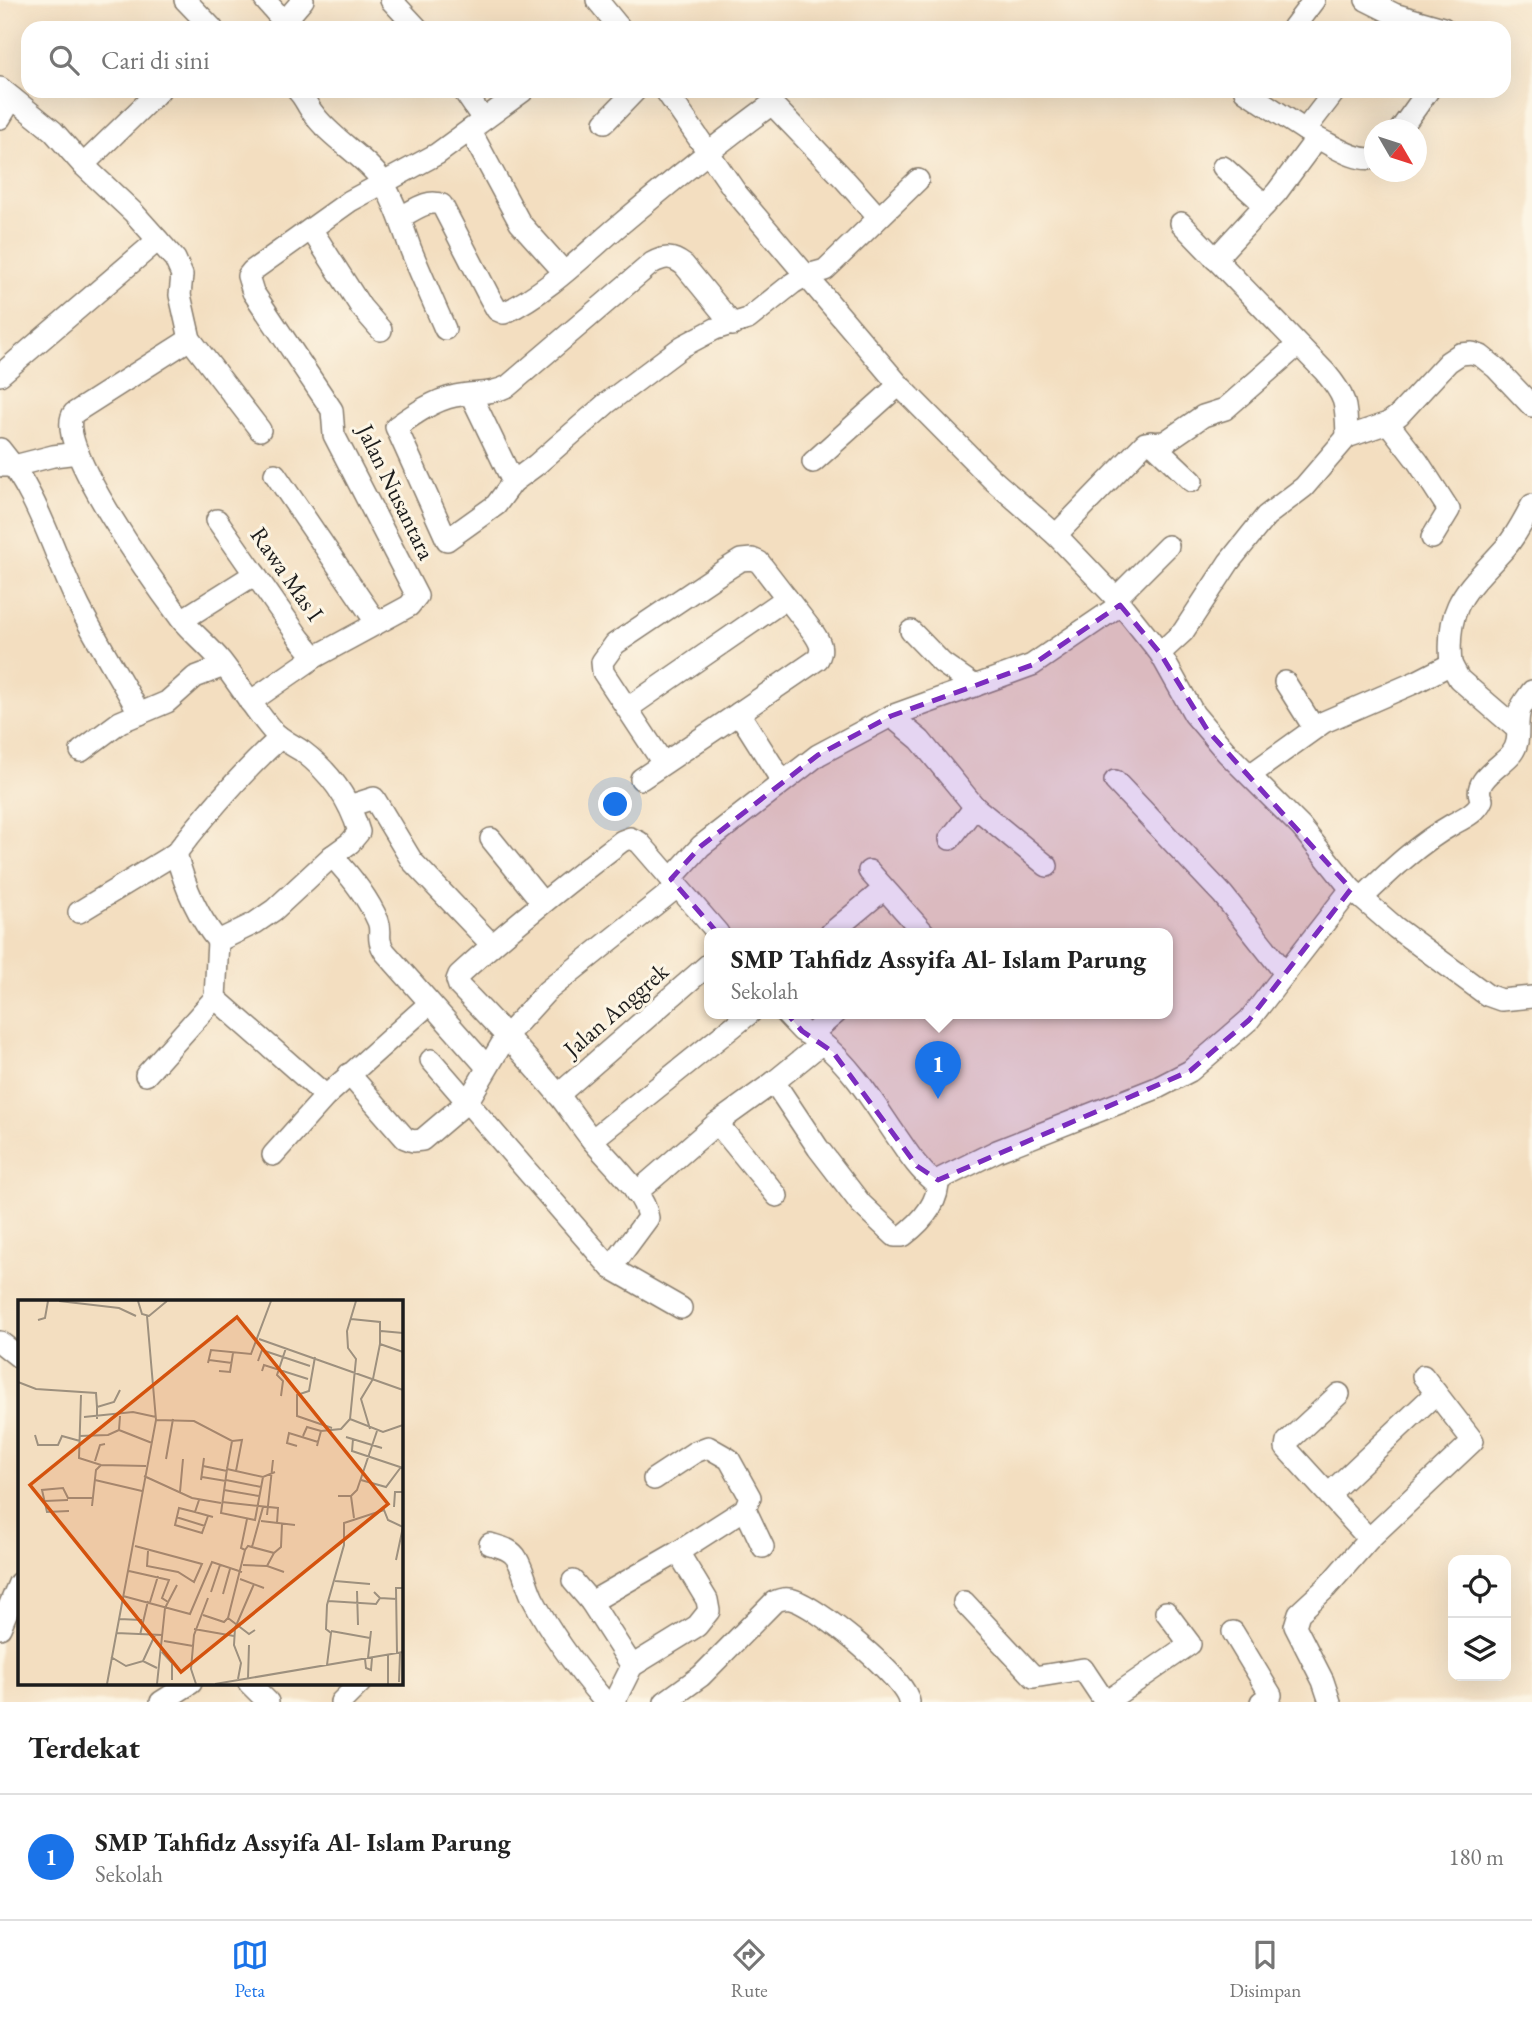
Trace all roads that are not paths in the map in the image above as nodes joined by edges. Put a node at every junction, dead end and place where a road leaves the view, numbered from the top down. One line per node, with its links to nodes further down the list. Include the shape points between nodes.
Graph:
1 (185, 0): 9 (street)
2 (265, 0): 10 (street)
3 (303, 0): 11 (street)
4 (391, 0): 12 (street)
5 (421, 0): 13 (street)
6 (597, 0): 14 (street)
7 (1314, 0): 15 (street)
8 (1366, 0): 16 (street)
9 (205, 21)
10 (279, 21)
11 (285, 21)
12 (411, 21)
13 (414, 21)
14 (608, 21)
15 (1298, 21)
16 (1389, 21)
17 (6, 93): 28 (street); 35 (street, via 53,131)
18 (152, 98): 35 (street)
19 (306, 98): 38 (street, via 313,113)
20 (467, 98): 31 (street)
21 (513, 98): 31 (street, Jalan Nusantara)
22 (628, 98): 30 (street)
23 (671, 98): 33 (street)
24 (780, 98): 33 (street); 41 (street)
25 (1257, 98): 32 (street)
26 (1331, 98): 32 (street)
27 (1423, 98): 29 (street)
28 (0, 118)
29 (1408, 119)
30 (605, 122)
31 (477, 124): 38 (street, Jalan Nusantara); 46 (street, via 520,223)
32 (1311, 134): 34 (street); 39 (street)
33 (709, 150): 46 (street); 47 (street, via 737,194)
34 (1364, 159)
35 (83, 165): 44 (street)
36 (1223, 167): 39 (street)
37 (918, 180): 41 (street)
38 (383, 183): 40 (street); 43 (street, Jalan Nusantara)
39 (1265, 205): 45 (street)
40 (401, 217): 46 (street, via 426,204 442,205 502,313 521,305); 49 (street)
41 (878, 217): 47 (street, via 825,270)
42 (1181, 223): 45 (street)
43 (311, 229): 50 (street); 77 (street, Jalan Nusantara, via 252,271 248,283 332,410 334,435 417,596 408,607)
44 (158, 240): 51 (street, via 183,275 180,295); 53 (street)
45 (1215, 259): 52 (street)
46 (564, 272)
47 (807, 275): 48 (street); 54 (street)
48 (733, 325): 55 (street, via 684,265 674,258 660,258 508,386); 67 (street, via 682,346)
49 (445, 329)
50 (381, 330)
51 (190, 339): 58 (street); 62 (street, via 70,417)
52 (1298, 345): 59 (street, via 1342,393); 60 (street, via 1225,409 1203,416 1165,442)
53 (0, 375)
54 (899, 386): 63 (street); 70 (street)
55 (471, 395): 67 (street); 67 (street, via 433,405 396,427 447,540 496,505)
56 (1532, 407): 57 (street, via 1480,356 1460,354)
57 (1388, 423): 59 (street); 71 (street, via 1449,510)
58 (260, 430)
59 (1347, 437): 79 (street, via 1304,488 1259,525 1183,632)
60 (1151, 442): 66 (street); 70 (street, via 1139,448)
61 (0, 449): 64 (street)
62 (78, 453): 64 (street); 76 (street, via 122,534)
63 (813, 462)
64 (7, 466): 89 (street, via 48,532 79,607)
65 (275, 474): 77 (street)
66 (1192, 481)
67 (513, 482)
68 (1532, 505): 81 (street, via 1506,547 1465,590 1450,629)
69 (217, 520): 73 (street, Rawa Mas I)
70 (1056, 535): 75 (street)
71 (1432, 538)
72 (1168, 546): 75 (street)
73 (255, 574): 76 (street); 80 (street, Rawa Mas I)
74 (787, 598): 87 (street); 87 (street, via 759,562 741,560 615,644 602,662 603,672); 88 (street, via 820,641 821,653)
75 (1118, 601): 79 (street); 84 (street, via 1032,665)
76 (182, 620): 82 (street)
77 (376, 622): 80 (street, Jalan Nusantara)
78 (911, 631): 84 (street, via 942,663)
79 (1160, 653): 96 (street, via 1194,714)
80 (316, 657): 86 (street, Jalan Nusantara)
81 (1451, 664): 91 (street); 92 (street, via 1459,679)
82 (224, 666): 86 (street); 89 (street, via 195,677 167,702)
83 (1285, 682): 91 (street)
84 (975, 686): 90 (street)
85 (1532, 691): 92 (street, via 1520,709)
86 (250, 702): 93 (street)
87 (628, 708): 95 (street)
88 (739, 713): 95 (street); 98 (street)
89 (140, 714): 94 (street)
90 (891, 716): 98 (street, via 818,755); 101 (street, via 920,740)
91 (1314, 728): 96 (street)
92 (1517, 729): 110 (street, via 1517,747 1484,779 1479,806)
93 (280, 738): 100 (street, via 328,774); 104 (street, via 226,791)
94 (80, 751)
95 (663, 763): 97 (street)
96 (1250, 775): 110 (street)
97 (640, 779)
98 (782, 781): 108 (street, via 701,846)
99 (1115, 781): 119 (street, via 1223,895)
100 (349, 806): 105 (street, via 359,832); 117 (street, via 374,798 412,861)
101 (975, 807): 103 (street); 106 (street)
102 (491, 839): 111 (street)
103 (950, 839)
104 (176, 853): 112 (street); 116 (street, via 201,919)
105 (332, 856): 116 (street, via 274,910); 122 (street, via 379,923 379,943)
106 (1047, 866)
107 (869, 871): 109 (street)
108 (674, 883): 111 (street, via 639,842 629,838); 113 (street); 126 (street, via 547,991)
109 (884, 889): 114 (street); 115 (street)
110 (1357, 894): 119 (street); 120 (street, via 1395,928 1492,998)
111 (542, 902): 117 (street)
112 (79, 912)
113 (714, 928)
114 (837, 928)
115 (919, 928)
116 (218, 941): 121 (street)
117 (492, 945): 126 (street, via 457,980)
118 (704, 968): 133 (street, Jalan Anggrek)
119 (1285, 973): 139 (street, via 1249,1020 1190,1071)
120 (1532, 997)
121 (215, 998): 131 (street); 134 (street)
122 (429, 1004): 129 (street); 130 (street)
123 (743, 1019): 137 (street)
124 (791, 1019): 127 (street)
125 (831, 1019): 127 (street)
126 (507, 1035): 129 (street); 133 (street)
127 (816, 1039): 132 (street); 139 (street, via 859,1082 917,1166 933,1181)
128 (431, 1060): 135 (street)
129 (487, 1068): 135 (street)
130 (349, 1074): 134 (street); 135 (street, via 405,1138 413,1141 422,1140)
131 (146, 1075)
132 (774, 1082): 136 (street); 139 (street, via 861,1204 895,1236 910,1231 933,1205 939,1193)
133 (558, 1095): 137 (street)
134 (326, 1096): 138 (street)
135 (468, 1101): 142 (street)
136 (717, 1124): 140 (street); 141 (street)
137 (592, 1140): 140 (street)
138 (273, 1155)
139 (938, 1180)
140 (636, 1193): 142 (street, via 648,1217)
141 (777, 1196)
142 (611, 1268): 143 (street)
143 (681, 1308)
144 (0, 1342): 145 (street)
145 (18, 1356)
146 (1339, 1394): 148 (street, via 1286,1445)
147 (654, 1479): 149 (street, via 695,1452 713,1448 729,1459 750,1494)
148 (1329, 1494): 150 (street); 150 (street, via 1429,1385 1473,1441)
149 (745, 1509): 152 (street); 153 (street)
150 (1369, 1539): 174 (street, via 1296,1620)
151 (490, 1544): 168 (street, via 508,1549 517,1558 544,1618)
152 (763, 1547)
153 (678, 1552): 156 (street); 161 (street, via 709,1611 697,1626)
154 (573, 1581): 156 (street)
155 (18, 1585): 159 (street)
156 (591, 1602): 161 (street)
157 (964, 1602): 172 (street, via 1034,1677 1083,1669)
158 (1166, 1612): 172 (street, via 1190,1644)
159 (0, 1628)
160 (1233, 1632): 173 (street, via 1271,1695)
161 (632, 1665): 169 (street)
162 (188, 1685): 165 (street)
163 (250, 1685): 166 (street)
164 (358, 1685): 167 (street)
165 (161, 1702)
166 (268, 1702)
167 (341, 1702)
168 (605, 1702)
169 (614, 1702)
170 (665, 1702): 171 (street, via 701,1676 774,1602 788,1598 870,1653 897,1679)
171 (909, 1702)
172 (1105, 1702)
173 (1261, 1702)
174 (1330, 1702)

